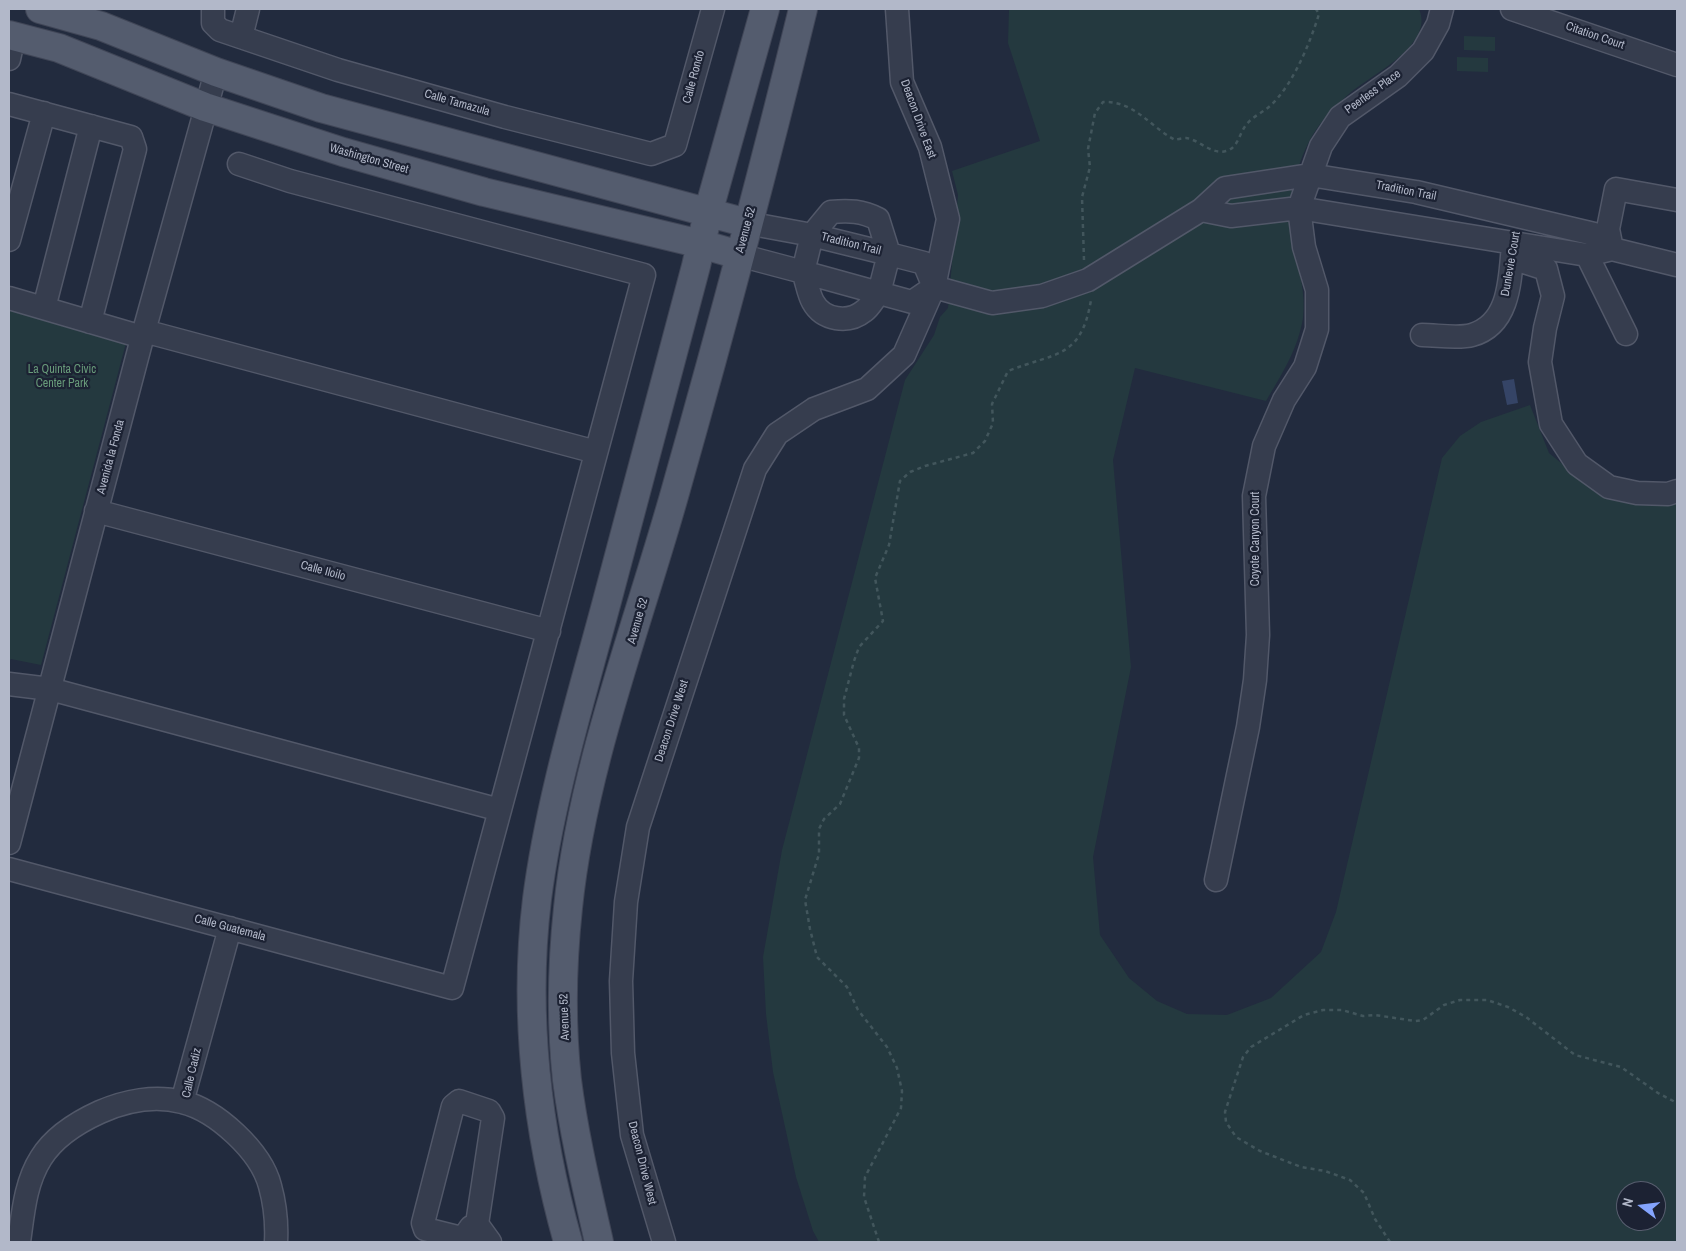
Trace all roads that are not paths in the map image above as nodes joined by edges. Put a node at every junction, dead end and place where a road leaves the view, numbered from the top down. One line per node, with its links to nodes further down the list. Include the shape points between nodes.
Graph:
1 (40, 9): 13 (main road, via 100,26)
2 (213, 9): 10 (street, via 213,23 220,30)
3 (248, 9): 10 (street)
4 (713, 9): 18 (street, Calle Rondo)
5 (765, 9): 24 (main road)
6 (803, 9): 26 (main road, Avenue 52)
7 (897, 9): 37 (street, Deacon Drive East, via 902,82 930,146 948,219)
8 (1442, 9): 20 (street, Peerless Place, via 1438,24 1423,51 1398,76 1340,116 1321,146)
9 (1512, 9): 12 (street, Citation Court)
10 (241, 38): 18 (street, Calle Tamazula, via 338,70 504,117 651,154)
11 (10, 43): 15 (main road, Washington Street, via 59,48)
12 (1677, 65)
13 (216, 72): 15 (street, Avenida la Fonda); 24 (main road, via 321,108)
14 (9, 104): 16 (street)
15 (205, 107): 29 (main road, Washington Street, via 343,152 484,192); 42 (street, Avenida la Fonda)
16 (44, 113): 17 (street); 28 (street)
17 (91, 126): 40 (street); 41 (street, via 131,137 135,149)
18 (675, 145)
19 (239, 164): 45 (street, via 290,181 644,275)
20 (1310, 175): 22 (street, Peerless Place); 23 (street, Tradition Trail, via 1225,188); 25 (street, Tradition Trail, via 1416,192)
21 (1677, 200): 30 (street, via 1616,189 1608,229)
22 (1299, 208): 23 (street, Tradition Trail, via 1231,216); 31 (street, Tradition Trail); 54 (street, Coyote Canyon Court, via 1304,247 1317,290 1317,330 1305,367 1284,400 1264,446 1254,496 1258,635 1255,680)
23 (1201, 210): 37 (street, Tradition Trail, via 1088,280 1042,296 992,302)
24 (708, 213): 26 (main road); 29 (main road)
25 (1520, 216): 30 (street, Tradition Trail, via 1594,234); 31 (street, Dunlevie Court)
26 (747, 223): 27 (street, Tradition Trail); 34 (main road, Avenue 52)
27 (812, 235): 32 (street, Tradition Trail); 32 (street, Tradition Trail, via 831,212 866,212 878,219); 36 (street)
28 (9, 240)
29 (701, 244): 34 (main road, Washington Street); 62 (main road, via 552,811 537,901 532,983 535,1061 542,1124)
30 (1612, 249): 33 (street, Tradition Trail); 35 (street, Tradition Trail)
31 (1512, 251): 33 (street, Tradition Trail); 44 (street, Dunlevie Court, via 1504,308 1490,327 1470,336); 46 (street, via 1546,269 1553,296 1540,362 1544,393 1551,424 1577,464 1609,487 1637,493 1668,494)
32 (889, 254): 37 (street, Tradition Trail, via 924,263); 38 (street)
33 (1587, 255): 43 (street)
34 (739, 256): 36 (street); 63 (main road, Avenue 52, via 676,489 601,742 580,829 568,908 564,991 567,1078 582,1169)
35 (1677, 265)
36 (803, 272): 38 (street); 38 (street, via 813,303 823,314 835,319 851,318 865,311)
37 (934, 287): 38 (street, via 912,302); 64 (street, Deacon Drive West, via 904,356 867,389 814,409 777,434 754,469 638,827 626,902 621,981 623,1053 632,1135)
38 (879, 293)
39 (9, 298): 40 (street)
40 (44, 308): 41 (street)
41 (90, 322): 42 (street)
42 (143, 334): 45 (street); 47 (street, Avenida la Fonda)
43 (1626, 334)
44 (1422, 335)
45 (596, 452): 48 (street)
46 (1677, 491)
47 (96, 511): 48 (street, Calle Iloilo); 50 (street, Avenida la Fonda)
48 (549, 631): 51 (street)
49 (9, 684): 50 (street)
50 (50, 689): 51 (street); 52 (street, Avenida la Fonda)
51 (500, 810): 55 (street, Calle Guatemala, via 452,988)
52 (9, 843)
53 (9, 869): 55 (street, Calle Guatemala)
54 (1216, 880)
55 (230, 928): 56 (street, Calle Cadiz)
56 (182, 1102): 59 (street, via 150,1099 117,1105 88,1117 62,1135 41,1158 29,1185); 60 (street, Calle Cadiz, via 213,1117 253,1154 270,1184 277,1218)
57 (468, 1235): 58 (street); 58 (street, via 493,1118 489,1111 459,1101 453,1106); 61 (street)
58 (422, 1236)
59 (19, 1242)
60 (276, 1242)
61 (490, 1242)
62 (568, 1242)
63 (599, 1242)
64 (664, 1242)

